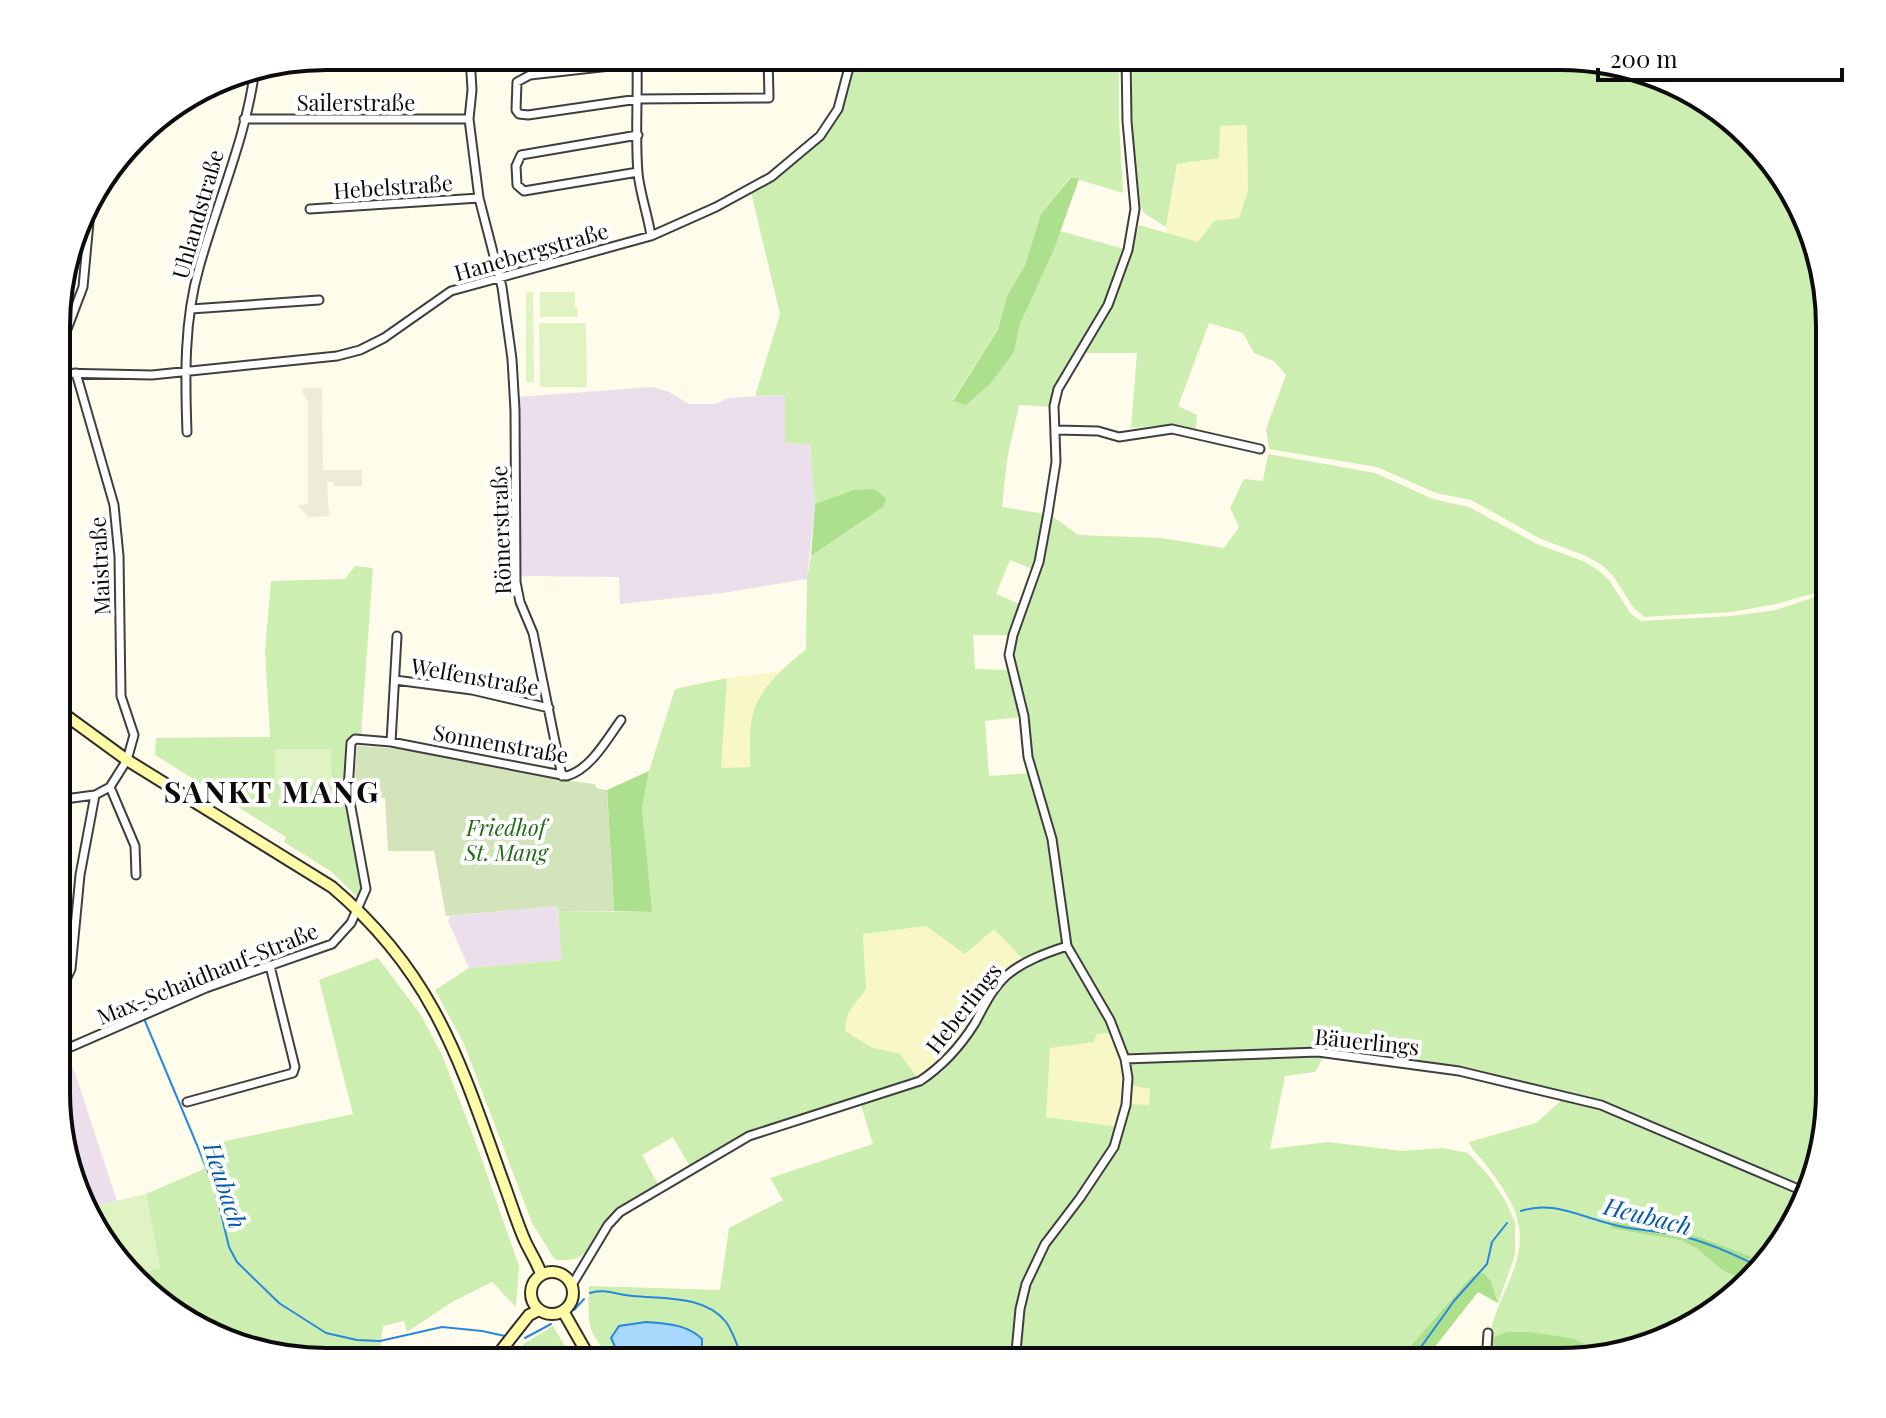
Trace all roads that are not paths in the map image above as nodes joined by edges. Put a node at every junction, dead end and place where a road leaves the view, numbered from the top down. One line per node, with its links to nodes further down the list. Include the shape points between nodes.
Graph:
1 (471, 70): 10 (street, Römerstraße)
2 (573, 70): 8 (street, via 530,75 517,82 519,114)
3 (637, 70): 8 (street)
4 (768, 70): 8 (street, via 769,98)
5 (848, 70): 16 (street, Hanebergstraße, via 838,109 820,136 771,177)
6 (1127, 71): 24 (street, via 1134,222 1108,305 1058,389)
7 (252, 81): 9 (street, Uhlandstraße)
8 (638, 99): 11 (street)
9 (244, 119): 10 (street, Sailerstraße); 19 (street, Uhlandstraße)
10 (469, 119): 13 (street, Römerstraße)
11 (638, 135): 12 (street); 12 (street, via 521,155 516,166 517,185 524,191)
12 (638, 172): 16 (street)
13 (479, 198): 14 (street, Hebelstraße); 17 (street, Römerstraße)
14 (310, 209)
15 (88, 230): 20 (street, via 83,287)
16 (651, 236): 17 (street, Hanebergstraße)
17 (500, 278): 21 (street, Hanebergstraße, via 451,291 360,350); 29 (street, Römerstraße, via 515,410 516,582)
18 (319, 300): 19 (street)
19 (191, 309): 21 (street, Uhlandstraße)
20 (70, 320)
21 (185, 372): 23 (street, Hanebergstraße); 25 (street, Uhlandstraße)
22 (70, 373): 23 (street, Hanebergstraße)
23 (76, 373): 33 (street, Maistraße, via 114,505 121,696 134,735)
24 (1056, 430): 26 (street, via 1119,437 1172,429); 40 (street, via 1056,462 1039,562 1009,655 1028,757 1052,839)
25 (187, 432)
26 (1260, 449)
27 (397, 636): 28 (street)
28 (395, 680): 29 (street, Welfenstraße); 32 (street)
29 (549, 708): 34 (street, Römerstraße)
30 (71, 719): 33 (main road)
31 (621, 720): 34 (street, Sonnenstraße, via 586,766)
32 (391, 742): 34 (street, Sonnenstraße); 39 (street, Sonnenstraße, via 360,738 351,743 348,791 366,885)
33 (127, 760): 35 (street); 39 (main road)
34 (562, 776)
35 (110, 787): 36 (street); 38 (street, via 135,846)
36 (95, 795): 37 (street); 42 (street)
37 (71, 798)
38 (136, 875)
39 (356, 907): 41 (street, Max-Schaidhauf-Straße, via 351,923 332,944); 47 (main road, via 395,949 455,1049)
40 (1067, 946): 44 (street, via 1110,1020); 48 (street, Heberlings, via 1004,977 958,1048 920,1081 749,1136 637,1201 608,1225)
41 (270, 966): 43 (street, Max-Schaidhauf-Straße); 45 (street, via 293,1073)
42 (71, 969)
43 (71, 1047)
44 (1125, 1059): 46 (street, Bäuerlings, via 1318,1052 1459,1071 1601,1105); 54 (street, via 1128,1078 1114,1147 1035,1264 1020,1309)
45 (187, 1102)
46 (1797, 1189)
47 (541, 1274): 48 (main road, via 554,1271); 49 (main road, via 530,1290)
48 (572, 1285): 50 (main road, via 570,1305)
49 (539, 1310): 50 (main road); 52 (main road)
50 (563, 1311): 53 (main road)
51 (1488, 1333): 55 (street)
52 (504, 1347)
53 (584, 1347)
54 (1016, 1348)
55 (1487, 1348)

